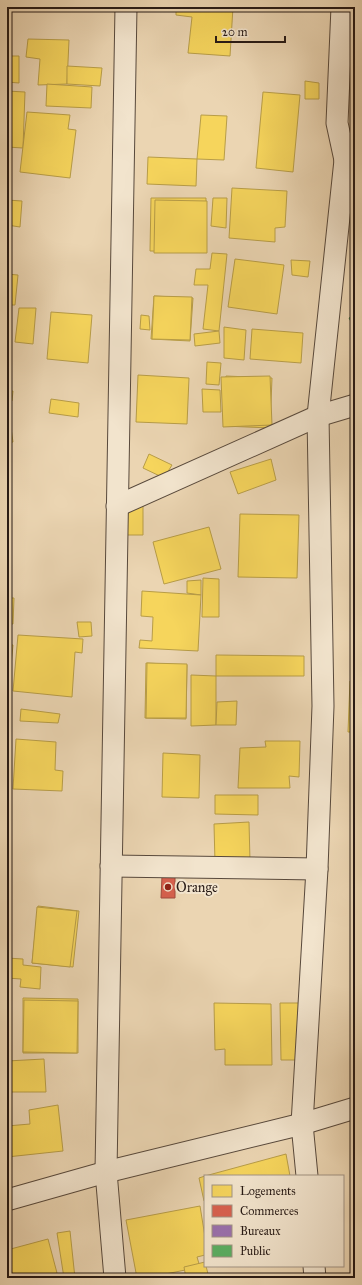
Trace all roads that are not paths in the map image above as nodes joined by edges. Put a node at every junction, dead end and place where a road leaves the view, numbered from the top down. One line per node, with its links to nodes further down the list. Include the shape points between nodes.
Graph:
1 (126, 7): 6 (street)
2 (342, 7): 3 (street, via 337,123)
3 (350, 157): 5 (street)
4 (355, 405): 5 (street)
5 (318, 416): 6 (street); 8 (street, via 322,706)
6 (117, 506): 7 (street)
7 (111, 866): 8 (street); 11 (street)
8 (317, 869): 10 (street)
9 (355, 1108): 10 (street)
10 (302, 1124): 11 (street); 12 (street)
11 (106, 1172): 13 (street); 15 (street)
12 (307, 1175)
13 (7, 1200)
14 (314, 1267): 16 (street)
15 (115, 1278)
16 (316, 1278)

